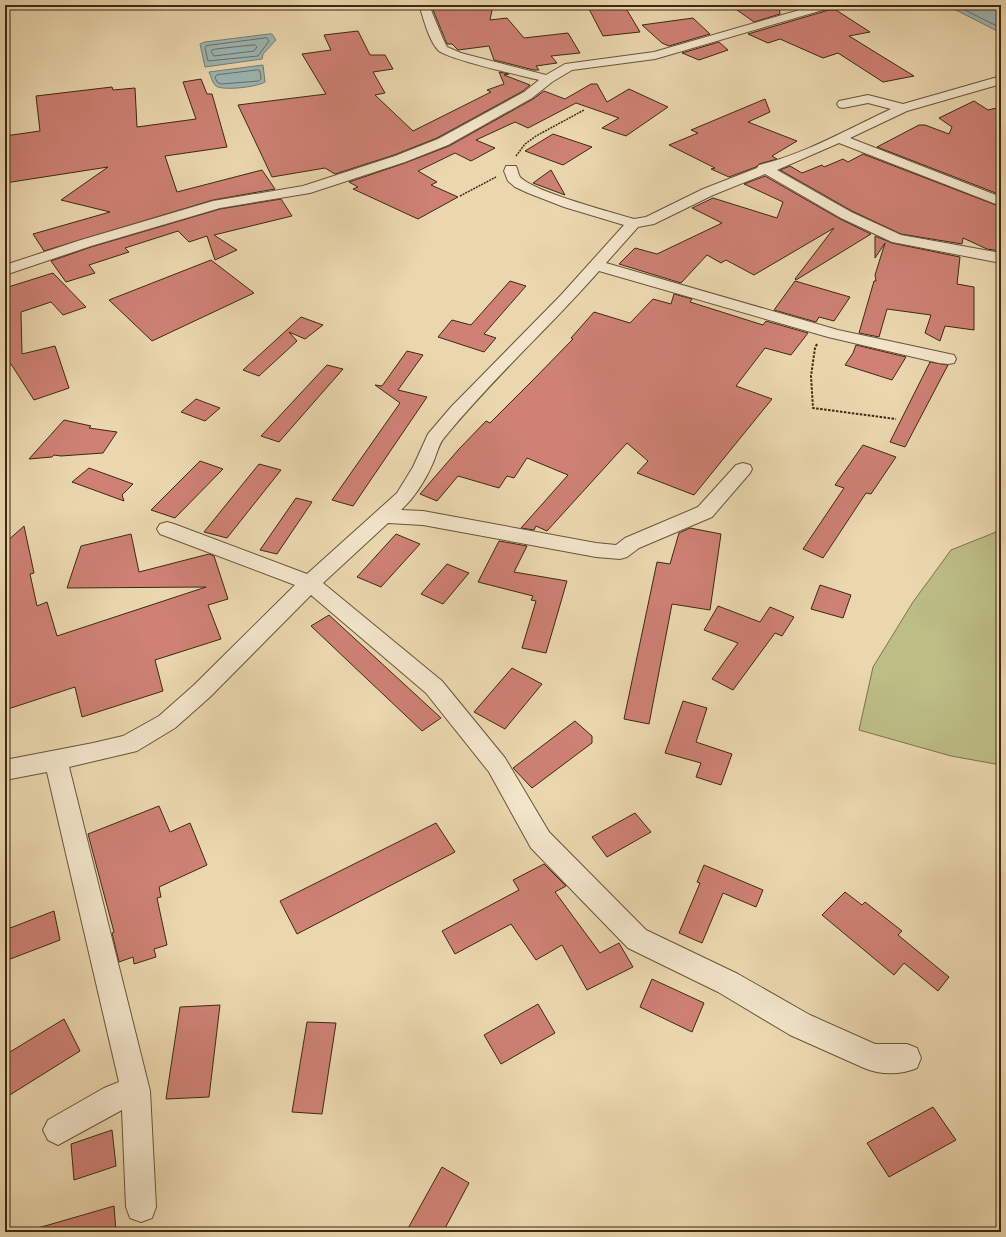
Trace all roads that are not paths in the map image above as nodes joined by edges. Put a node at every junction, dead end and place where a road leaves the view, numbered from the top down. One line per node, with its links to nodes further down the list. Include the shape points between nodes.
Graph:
1 (424, 5): 3 (street, via 443,49)
2 (829, 5): 3 (street, via 655,55 569,67)
3 (548, 79): 14 (street, via 528,95 443,142 400,159 305,190 211,206)
4 (1001, 80): 6 (street)
5 (843, 104): 6 (street, via 868,99)
6 (903, 108): 7 (street)
7 (838, 138): 8 (street, via 807,153); 10 (street)
8 (764, 168): 11 (street, via 649,221); 12 (street, via 846,215 897,239)
9 (511, 169): 11 (street, via 513,178 522,185)
10 (1001, 202)
11 (633, 223): 13 (street)
12 (1001, 258)
13 (596, 265): 15 (street, via 824,332); 17 (street, via 434,438 422,467 404,497)
14 (5, 270)
15 (948, 359)
16 (743, 469): 17 (street, via 705,512 632,543 620,552 596,550 423,518)
17 (385, 516): 19 (street)
18 (167, 529): 19 (street)
19 (310, 583): 20 (street, via 167,722 129,744); 22 (street, via 434,687 497,765 540,840 637,939 728,983 800,1025 874,1058)
20 (56, 760): 21 (street); 23 (street)
21 (5, 770)
22 (907, 1058)
23 (136, 1091): 24 (street, via 114,1098); 25 (street)
24 (58, 1130)
25 (141, 1207)

